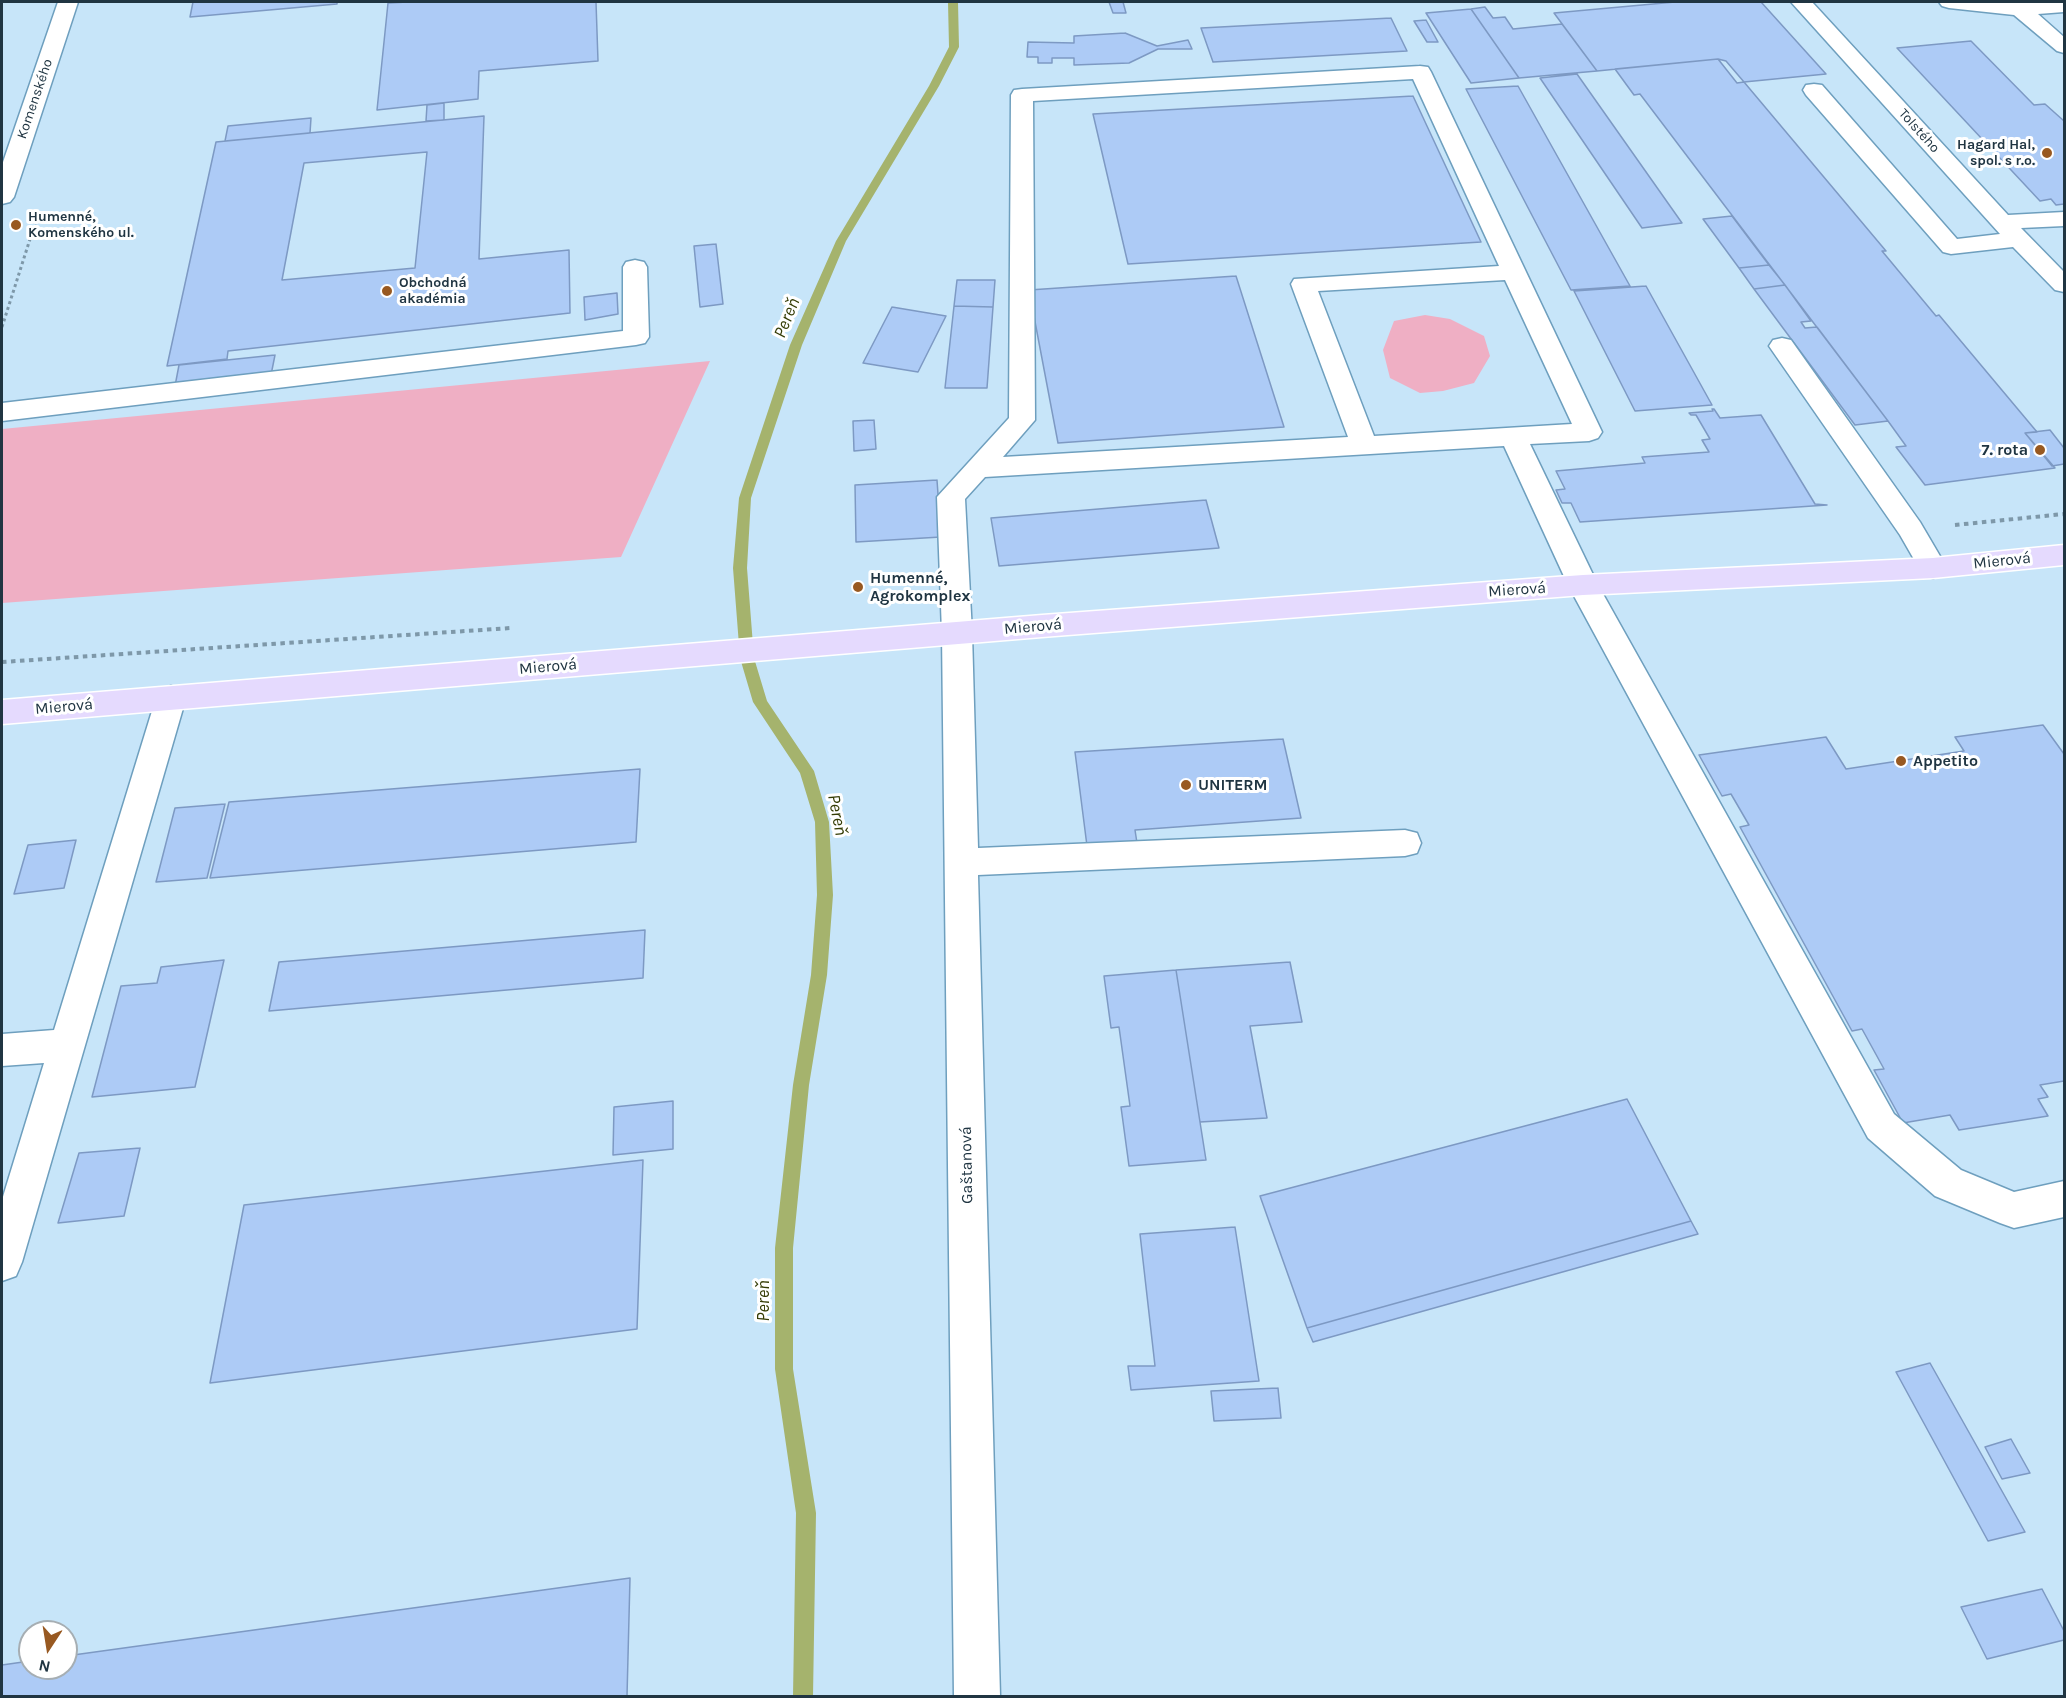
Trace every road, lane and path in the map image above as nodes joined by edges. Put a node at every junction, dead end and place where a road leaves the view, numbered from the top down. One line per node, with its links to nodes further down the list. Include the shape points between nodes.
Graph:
1 (68, 2): 8 (street, Komenského)
2 (1949, 2): 5 (street)
3 (1810, 3): 10 (street, Tolstého)
4 (2064, 6): 5 (street)
5 (2020, 9): 6 (street)
6 (2064, 47)
7 (1814, 90): 10 (street, via 1951,247)
8 (2, 197)
9 (2064, 219): 10 (street)
10 (2010, 230): 13 (street, Tolstého)
11 (635, 267): 15 (street, via 636,337)
12 (1514, 272): 16 (street, via 1589,432); 17 (street, via 1303,284); 18 (street, Gaštanová, via 1420,72 1022,95 1022,420)
13 (2064, 285)
14 (1782, 346): 20 (street, via 1911,529)
15 (2, 412)
16 (1513, 437): 17 (street); 21 (street)
17 (1364, 444): 18 (street)
18 (977, 468): 23 (street, Gaštanová, via 951,497)
19 (2064, 555): 20 (main road, Mierová)
20 (1933, 568): 21 (main road, Mierová)
21 (1583, 585): 23 (main road, Mierová); 31 (street, via 1881,1126 1948,1183 2014,1210)
22 (514, 627): 24 (path)
23 (957, 633): 25 (main road, Mierová); 28 (street, Gaštanová)
24 (2, 662)
25 (171, 698): 26 (main road, Mierová); 29 (street)
26 (2, 712)
27 (1405, 843): 28 (street)
28 (961, 862): 33 (street, Gaštanová)
29 (67, 1045): 30 (street); 32 (street)
30 (2, 1050)
31 (2064, 1199)
32 (2, 1262)
33 (977, 1696)

